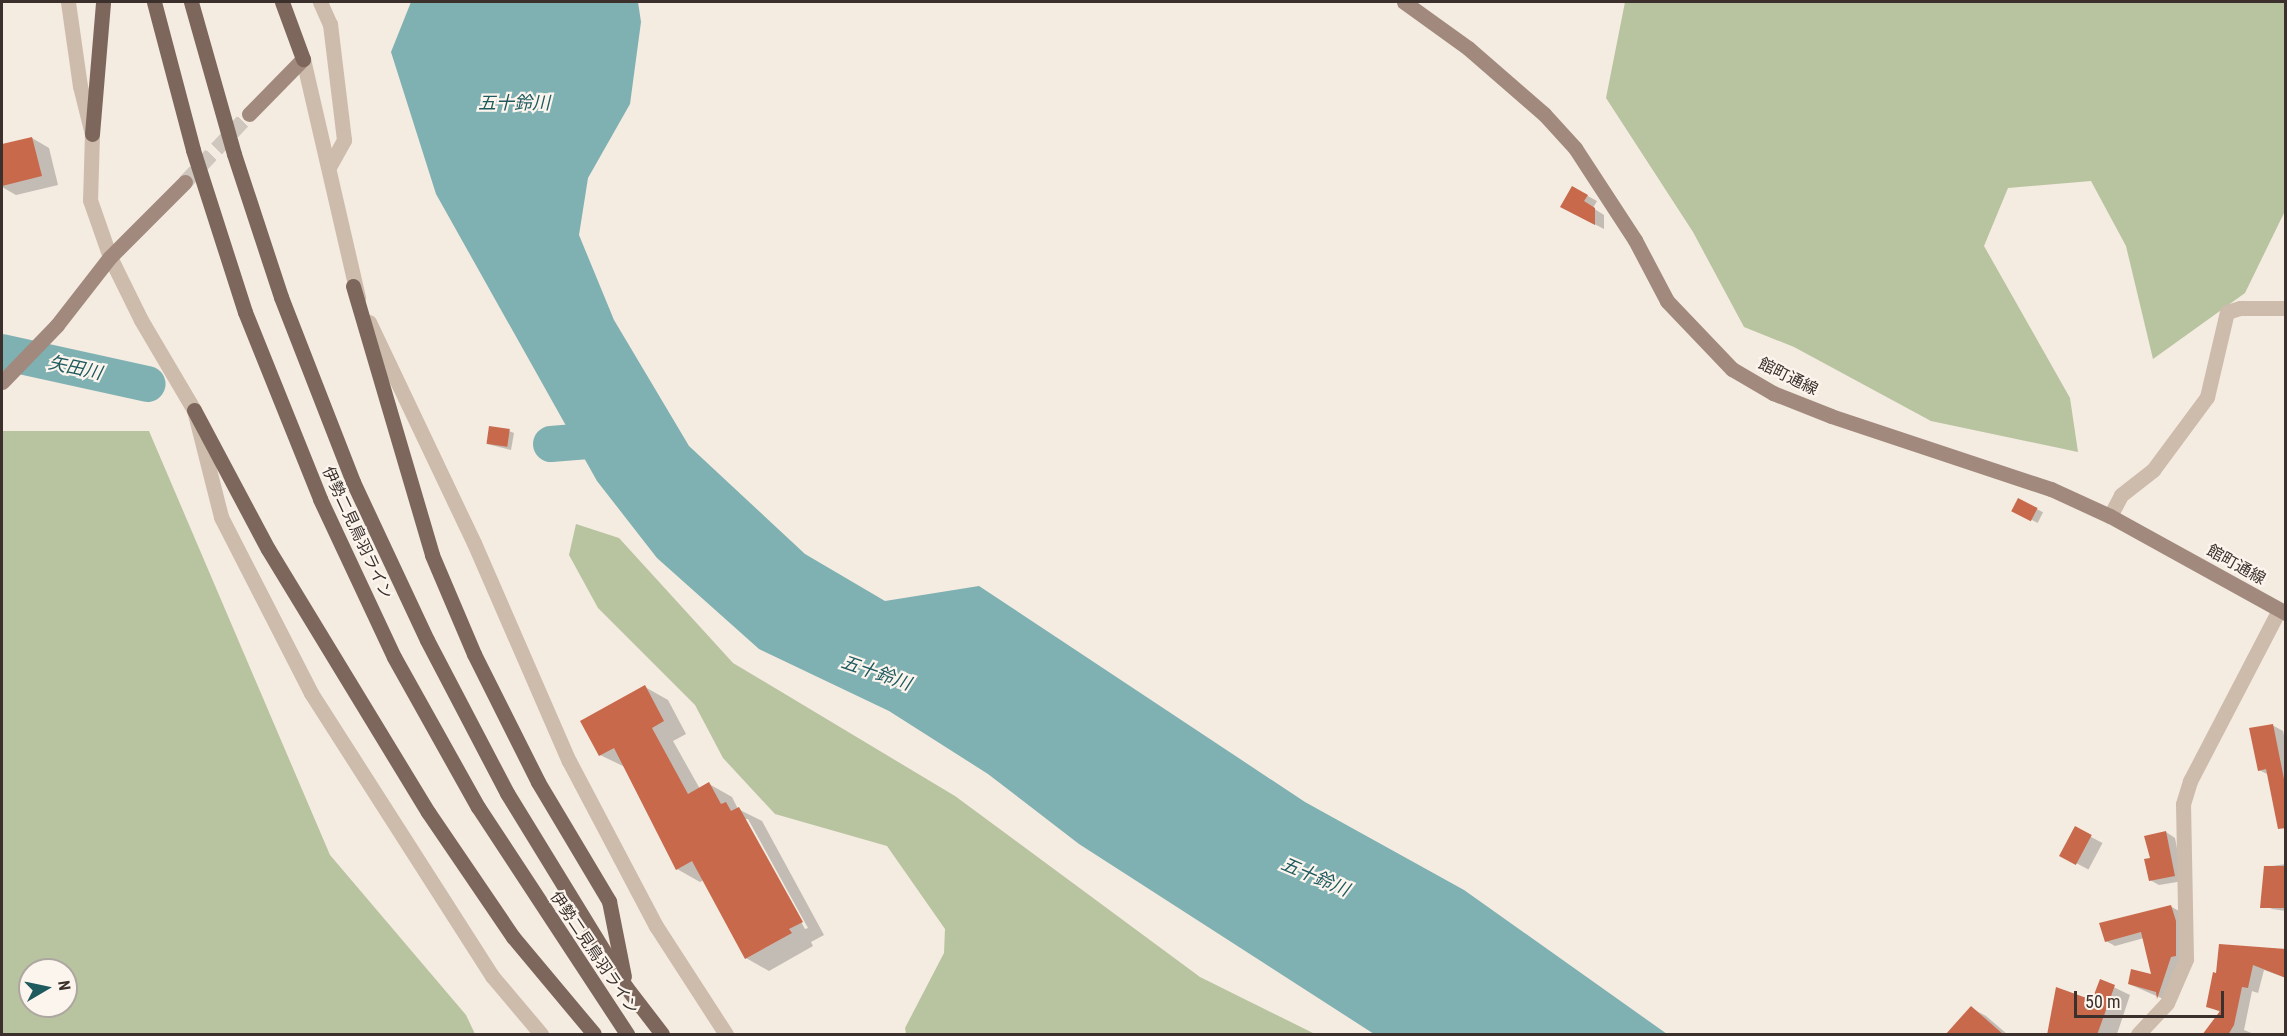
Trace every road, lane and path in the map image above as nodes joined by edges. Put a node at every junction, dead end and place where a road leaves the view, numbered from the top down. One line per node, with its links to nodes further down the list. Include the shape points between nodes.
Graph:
1 (68, 2): 10 (street, via 80,86)
2 (103, 2): 10 (main road)
3 (154, 2): 23 (main road, 伊勢二見鳥羽ライン, via 193,150 245,312 320,500 394,657 478,807)
4 (191, 2): 20 (main road, 伊勢二見鳥羽ライン, via 234,154 281,297 353,482 427,640 507,793)
5 (282, 2): 8 (main road)
6 (320, 2): 11 (street, via 330,24 344,140)
7 (1404, 2): 18 (main road, 館町通線, via 1468,48 1544,114 1575,148 1635,240 1667,301 1732,369 1773,393 1831,416 2004,471)
8 (303, 59): 9 (main road); 11 (street)
9 (249, 114)
10 (93, 134): 13 (street, via 90,200)
11 (330, 165): 14 (street)
12 (185, 182): 13 (main road)
13 (110, 257): 16 (main road, via 57,325); 17 (street, via 141,320)
14 (352, 286): 20 (main road, via 432,555 474,654 538,782 609,901); 25 (street, via 407,410 474,543 569,761 656,926)
15 (2286, 308): 18 (street, via 2240,308 2227,312 2207,397 2153,470 2121,495)
16 (2, 382)
17 (194, 410): 21 (street, via 221,517 311,693 492,976); 22 (main road, via 268,549 428,812 513,937)
18 (2110, 516): 19 (main road, 館町通線)
19 (2282, 611): 26 (street, via 2190,781 2183,804 2186,959 2167,1003)
20 (626, 987): 24 (main road, 伊勢二見鳥羽ライン)
21 (541, 1035)
22 (594, 1035)
23 (627, 1035)
24 (662, 1035)
25 (726, 1035)
26 (2138, 1035)

